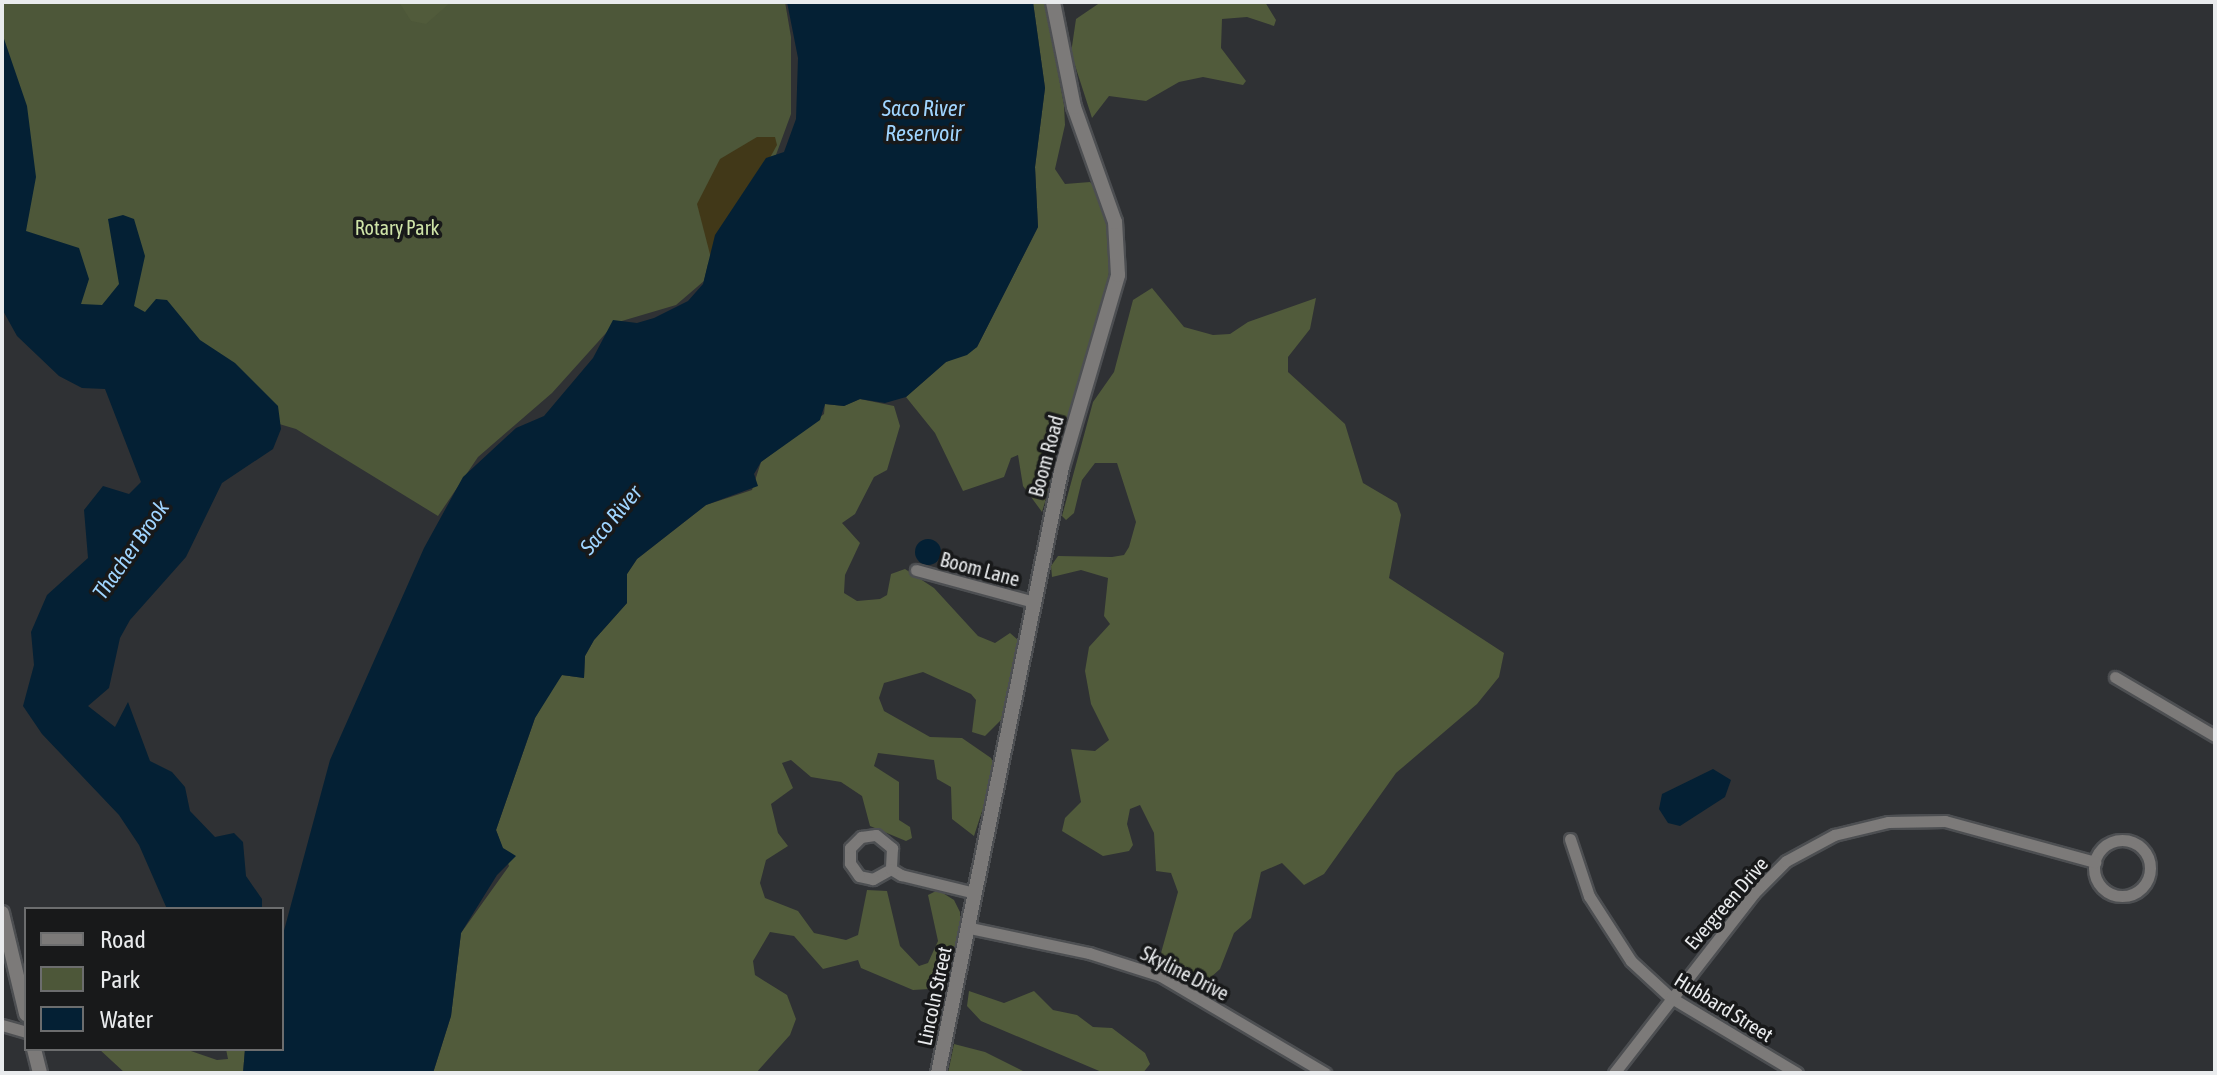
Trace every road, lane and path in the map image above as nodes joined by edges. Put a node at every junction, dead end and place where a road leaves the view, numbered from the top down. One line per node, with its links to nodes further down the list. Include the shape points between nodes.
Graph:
1 (1053, 2): 3 (street, Boom Road, via 1074,107 1112,212 1119,257 1106,326 1062,467)
2 (916, 570): 3 (street, Boom Lane)
3 (1034, 602): 9 (street, Boom Road)
4 (2115, 677): 5 (street)
5 (2215, 736)
6 (1570, 839): 12 (street, Hubbard Street, via 1589,896 1616,942)
7 (2095, 862): 7 (street, via 2099,884 2114,894 2136,892 2149,874 2144,852 2130,841 2108,844); 12 (street, Evergreen Drive, via 1945,821 1903,820 1850,829 1802,851 1776,871)
8 (891, 869): 8 (street, via 892,848 882,837 861,837 850,848 850,863 859,876 873,879); 9 (street, via 911,879)
9 (975, 893): 11 (street, Boom Road)
10 (2, 913): 13 (street)
11 (970, 928): 18 (street, Lincoln Street); 19 (street, Skyline Drive, via 1089,953 1161,976)
12 (1670, 997): 20 (street, Evergreen Drive); 21 (street, Hubbard Street)
13 (24, 1006)
14 (2, 1025): 15 (street)
15 (24, 1031)
16 (34, 1051): 17 (street)
17 (40, 1073)
18 (938, 1073)
19 (1325, 1073)
20 (1614, 1073)
21 (1797, 1073)

